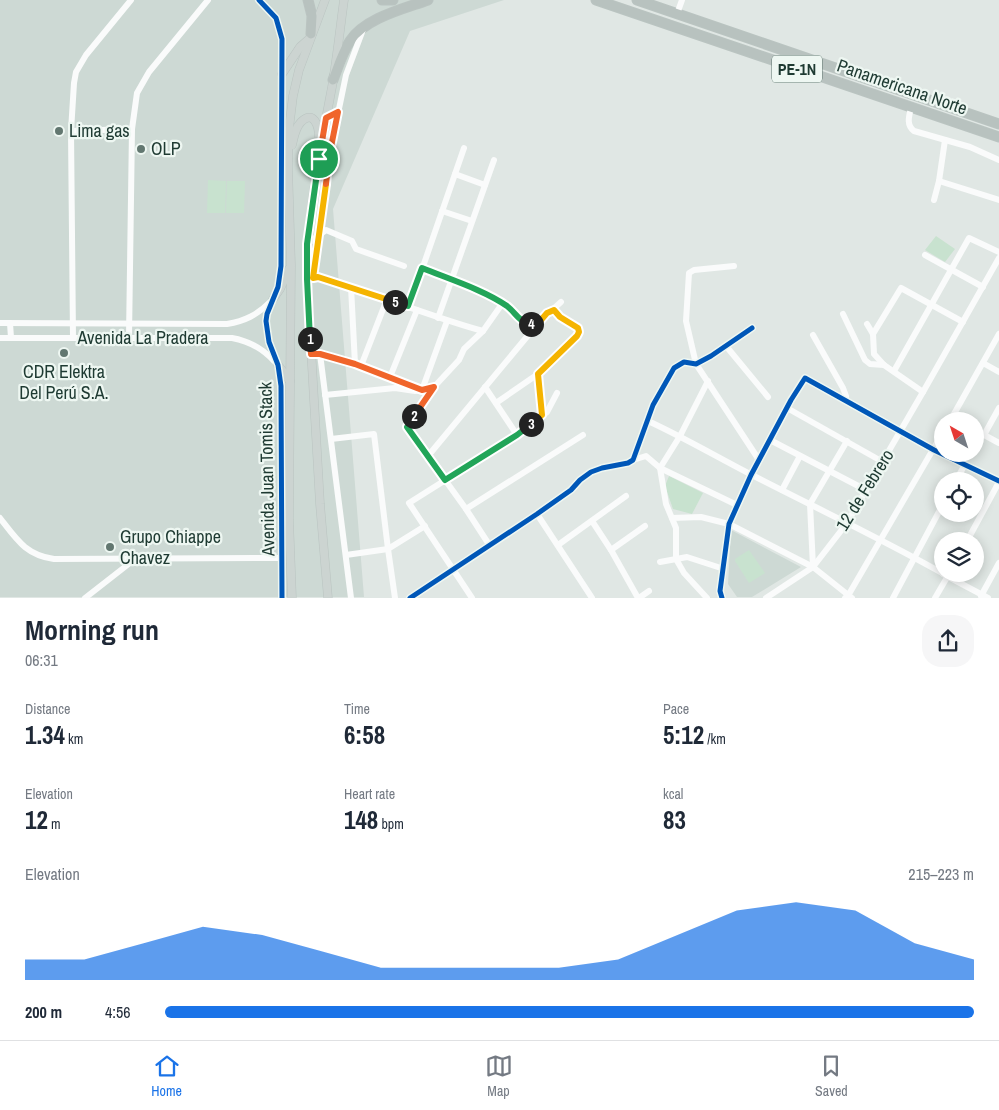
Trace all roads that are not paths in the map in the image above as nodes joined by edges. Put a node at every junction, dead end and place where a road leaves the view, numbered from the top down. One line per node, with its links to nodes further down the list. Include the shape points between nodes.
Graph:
1 (131, 0): 26 (street, via 80,65 74,83)
2 (208, 0): 25 (street, via 141,84)
3 (259, 0): 18 (street, Avenida Juan Tomis Stack, via 276,18 279,27)
4 (308, 0): 15 (highway, via 312,16)
5 (325, 0): 15 (main road, Avenida Juan Tomis Stack)
6 (344, 0): 19 (main road)
7 (382, 0): 8 (highway)
8 (393, 0)
9 (428, 0): 14 (highway)
10 (596, 0): 21 (highway, Panamericana Norte / PE-1N)
11 (637, 0): 13 (highway, Panamericana Norte / PE-1N)
12 (682, 0): 13 (street)
13 (677, 14): 24 (highway, Panamericana Norte / PE-1N)
14 (364, 26): 16 (highway); 17 (street)
15 (310, 37): 18 (main road); 33 (main road, Avenida Juan Tomis Stack, via 293,96)
16 (343, 53): 17 (street); 19 (highway)
17 (350, 63): 20 (street)
18 (282, 74): 55 (street, Avenida Juan Tomis Stack, via 281,266)
19 (332, 83): 20 (street); 23 (main road)
20 (343, 88): 22 (street)
21 (911, 108): 27 (highway, Panamericana Norte / PE-1N); 28 (street, via 908,122 911,129)
22 (338, 112): 23 (street); 41 (street)
23 (326, 118): 30 (main road)
24 (999, 124)
25 (132, 129): 26 (street); 70 (street)
26 (72, 131): 66 (street)
27 (999, 137)
28 (945, 140): 32 (street); 35 (street)
29 (464, 148): 34 (street)
30 (319, 159): 33 (main road, via 318,125 308,118 297,128); 42 (main road)
31 (494, 160): 36 (street)
32 (999, 160)
33 (288, 167): 46 (main road, Avenida Juan Tomis Stack)
34 (455, 174): 36 (street); 39 (street)
35 (939, 181): 37 (street); 38 (street)
36 (485, 185): 40 (street)
37 (934, 200)
38 (999, 200)
39 (442, 211): 40 (street); 49 (street)
40 (472, 222): 52 (street)
41 (318, 236): 42 (street); 47 (street, via 326,230 352,241 356,248); 51 (street)
42 (307, 244): 51 (main road)
43 (999, 252): 50 (street, via 970,238)
44 (925, 255): 50 (street)
45 (999, 258): 53 (street, 12 de Febrero)
46 (291, 265): 55 (main road); 95 (main road, Avenida Juan Tomis Stack)
47 (404, 266)
48 (734, 266): 86 (street, via 689,273 686,321)
49 (422, 268): 52 (street); 60 (street)
50 (951, 270): 53 (street); 59 (street)
51 (310, 278): 54 (street, via 318,277); 83 (main road)
52 (451, 280): 58 (street, via 490,295); 64 (street)
53 (983, 286): 67 (street, 12 de Febrero)
54 (351, 287): 56 (street); 88 (street)
55 (273, 299): 70 (street, Avenida La Pradera, via 255,315 227,324); 87 (street, Avenida Juan Tomis Stack, via 267,314 267,331)
56 (387, 299): 60 (street); 88 (street)
57 (561, 302): 62 (street)
58 (502, 304): 72 (street); 74 (street)
59 (932, 304): 67 (street); 75 (street, via 901,288); 90 (street)
60 (408, 306): 61 (street)
61 (417, 310): 64 (street); 93 (street)
62 (554, 310): 72 (street); 92 (street, via 579,332)
63 (843, 314): 89 (street, via 865,360)
64 (438, 318): 65 (street)
65 (447, 321): 74 (street); 98 (street)
66 (73, 322): 69 (street, Avenida La Pradera); 70 (street, Avenida La Pradera); 81 (street)
67 (963, 322): 99 (street, 12 de Febrero)
68 (0, 323): 69 (street, Avenida La Pradera)
69 (10, 323): 80 (street)
70 (131, 323): 78 (street)
71 (867, 324): 75 (street)
72 (535, 327): 97 (street)
73 (752, 328): 82 (street)
74 (483, 331): 96 (street)
75 (873, 334): 89 (street, via 874,354)
76 (999, 334): 85 (street)
77 (813, 335): 103 (street, via 843,388)
78 (129, 337): 81 (street, Avenida La Pradera); 87 (street, Avenida La Pradera, via 242,340 261,348)
79 (0, 338): 80 (street, Avenida La Pradera)
80 (11, 338): 81 (street, Avenida La Pradera)
81 (73, 338)
82 (726, 346): 86 (street); 102 (street)
83 (311, 354): 84 (street); 173 (main road)
84 (320, 354): 88 (street); 100 (street)
85 (983, 363): 91 (street); 107 (street)
86 (696, 364): 94 (street); 109 (street, via 684,362 674,368 653,405)
87 (278, 365): 95 (main road); 155 (street, Avenida Juan Tomis Stack, via 282,386)
88 (358, 365): 93 (street)
89 (884, 366): 90 (street)
90 (894, 371): 99 (street)
91 (999, 372)
92 (538, 374): 104 (street); 108 (street)
93 (390, 377): 98 (street)
94 (708, 381): 114 (street); 123 (street)
95 (290, 382): 169 (main road, Avenida Juan Tomis Stack)
96 (434, 387): 98 (street); 120 (street, via 407,427)
97 (485, 387): 104 (street); 120 (street)
98 (422, 390): 100 (street, via 395,388)
99 (924, 392): 110 (street, 12 de Febrero)
100 (325, 394): 115 (street)
101 (557, 394): 108 (street)
102 (768, 398)
103 (846, 400): 105 (street, via 805,378); 110 (street)
104 (496, 403): 111 (street)
105 (787, 408): 116 (street); 117 (street)
106 (998, 411): 113 (street)
107 (957, 412)
108 (542, 415): 111 (street)
109 (648, 421): 114 (street); 122 (street)
110 (900, 432): 119 (street); 124 (street, 12 de Febrero)
111 (517, 435): 131 (street)
112 (583, 435): 138 (street)
113 (984, 435): 118 (street)
114 (680, 436): 127 (street); 130 (street)
115 (331, 439): 152 (street, via 374,434); 154 (street)
116 (770, 440): 121 (street); 123 (street)
117 (847, 441): 124 (street); 128 (street)
118 (999, 443)
119 (934, 450): 149 (street)
120 (428, 456): 131 (street)
121 (800, 456): 128 (street); 133 (street)
122 (633, 460): 127 (street, via 646,456); 139 (street, via 591,472)
123 (759, 460): 130 (street)
124 (883, 462): 134 (street, 12 de Febrero)
125 (956, 462): 126 (street)
126 (964, 466): 129 (street); 132 (street)
127 (660, 468): 137 (street); 141 (street, via 666,504)
128 (830, 472): 134 (street); 136 (street)
129 (961, 472)
130 (751, 475): 133 (street); 137 (street)
131 (445, 480): 138 (street); 146 (street, via 409,503)
132 (999, 482): 148 (street)
133 (782, 490): 136 (street)
134 (866, 490): 144 (street, 12 de Febrero)
135 (626, 496): 142 (street)
136 (810, 504): 144 (street); 161 (street)
137 (737, 505): 145 (street)
138 (466, 509): 151 (street)
139 (537, 514): 150 (street); 151 (street)
140 (0, 518): 157 (street, via 23,547 43,558)
141 (672, 518): 145 (street, via 701,517); 158 (street, via 676,528)
142 (592, 521): 150 (street); 153 (street)
143 (934, 521): 156 (street)
144 (847, 523): 149 (street); 161 (street, 12 de Febrero)
145 (729, 524): 161 (street); 163 (street)
146 (425, 526): 152 (street); 164 (street)
147 (645, 526): 153 (street)
148 (971, 532)
149 (882, 541): 156 (street); 170 (street)
150 (558, 545): 178 (street)
151 (490, 546): 164 (street)
152 (388, 549): 154 (street); 175 (street)
153 (611, 550): 179 (street)
154 (346, 555): 174 (street)
155 (282, 558): 157 (street); 172 (street, Avenida Juan Tomis Stack)
156 (914, 558): 162 (street); 183 (street)
157 (135, 559): 171 (street)
158 (676, 559): 159 (street); 163 (street, via 687,557); 180 (street)
159 (660, 562)
160 (999, 563): 168 (street)
161 (813, 567): 170 (street); 182 (street, 12 de Febrero)
162 (934, 568)
163 (724, 569): 181 (street)
164 (454, 570): 176 (street); 177 (street)
165 (942, 582): 184 (street)
166 (959, 582): 168 (street)
167 (649, 591): 179 (street)
168 (983, 596)
169 (292, 597)
170 (850, 597)
171 (84, 598)
172 (282, 598)
173 (328, 598)
174 (351, 598)
175 (395, 598)
176 (410, 598)
177 (472, 598)
178 (592, 598)
179 (638, 598)
180 (707, 598)
181 (722, 598)
182 (766, 598)
183 (893, 598)
184 (935, 598)

